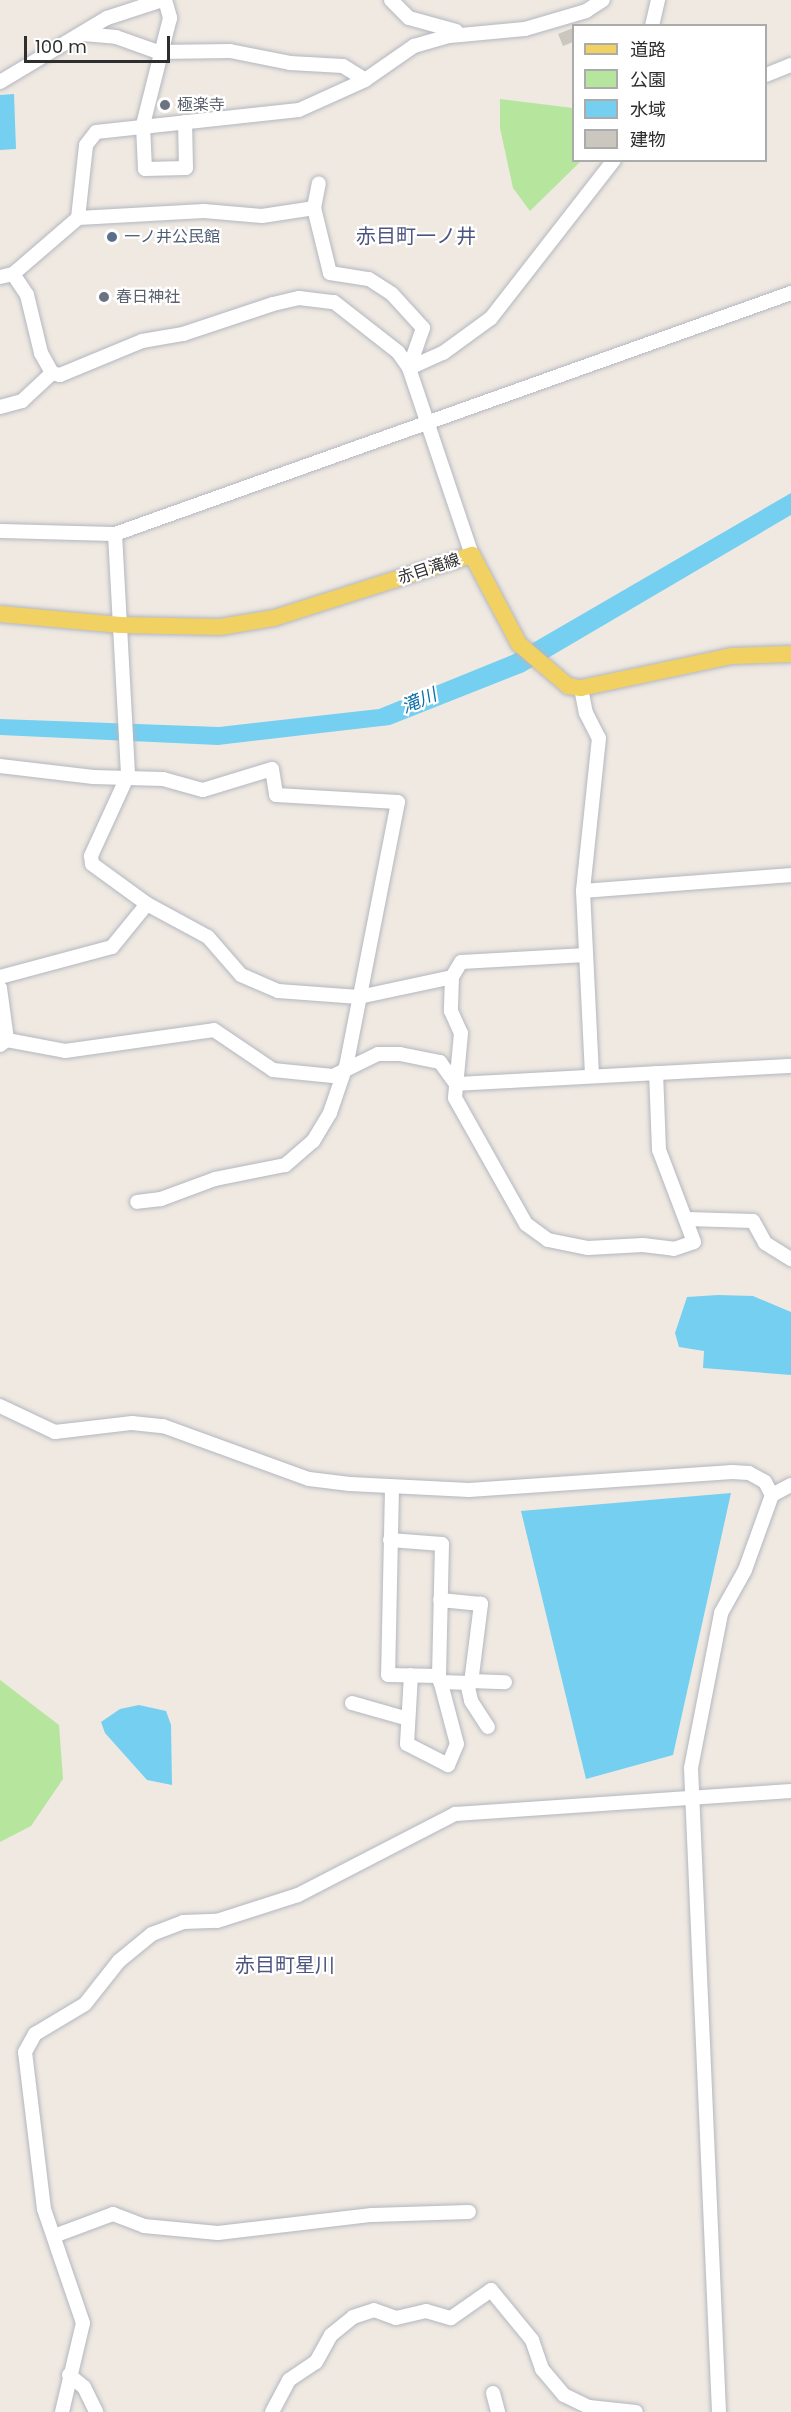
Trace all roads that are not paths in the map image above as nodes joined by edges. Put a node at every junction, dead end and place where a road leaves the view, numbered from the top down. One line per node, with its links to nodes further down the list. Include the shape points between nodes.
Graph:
1 (164, 0): 6 (street, via 107,18); 8 (street, via 170,18)
2 (391, 0): 7 (street, via 420,22)
3 (603, 0): 7 (street, via 586,11)
4 (658, 0): 5 (street)
5 (652, 24)
6 (82, 34): 8 (street, via 116,37); 12 (street)
7 (488, 35): 11 (street, via 450,36 414,46)
8 (161, 52): 11 (street, via 230,51 290,63 343,66); 14 (street)
9 (791, 65): 10 (street)
10 (767, 74)
11 (365, 80): 13 (street, via 299,110)
12 (0, 82)
13 (185, 122): 14 (street); 14 (street, via 186,168 145,169)
14 (143, 125): 18 (street, via 91,136)
15 (612, 162): 21 (street, via 491,318 443,353)
16 (319, 183): 17 (street)
17 (314, 208): 18 (street, via 262,216 204,211); 21 (street, via 330,273 369,279 392,294 423,328)
18 (78, 218): 19 (street)
19 (6, 275): 22 (street, via 27,295 41,353)
20 (791, 293): 24 (street)
21 (409, 368): 22 (street, via 398,352 352,313 334,302 299,298 183,334 142,341 78,369); 24 (street)
22 (52, 373): 23 (street, via 22,401)
23 (0, 407)
24 (430, 424): 26 (street); 27 (street)
25 (0, 531): 26 (street)
26 (115, 534): 29 (street)
27 (472, 555): 29 (main road, 赤目滝線, via 274,618 220,627); 31 (main road, 赤目滝線, via 519,644 553,676)
28 (0, 614): 29 (main road, 赤目滝線)
29 (120, 625): 33 (street)
30 (791, 654): 31 (main road, via 732,656)
31 (581, 688): 35 (street, via 586,713 599,738)
32 (0, 766): 33 (street, via 93,777)
33 (127, 768): 36 (street, via 91,856 92,864); 41 (street, via 203,790 272,769 276,795 398,802)
34 (791, 875): 35 (street)
35 (583, 891): 37 (street)
36 (147, 904): 38 (street, via 112,947); 41 (street, via 208,937 242,975 278,991)
37 (585, 954): 39 (street, via 461,962); 46 (street)
38 (0, 977)
39 (452, 977): 41 (street); 47 (street, via 451,1011 461,1033)
40 (0, 988): 42 (street)
41 (359, 998): 43 (street)
42 (4, 1043): 43 (street, via 65,1051 214,1030 273,1070 333,1076)
43 (346, 1066): 47 (street, via 378,1054 400,1054 440,1062); 48 (street, via 330,1113 313,1141 285,1165 214,1179 161,1199)
44 (791, 1066): 45 (street)
45 (656, 1073): 46 (street); 49 (street, via 659,1150)
46 (592, 1076): 47 (street)
47 (456, 1084): 49 (street, via 455,1098 526,1224 549,1240 588,1248 686,1248 694,1242)
48 (137, 1202)
49 (687, 1220): 50 (street, via 753,1221 765,1243)
50 (791, 1259)
51 (0, 1406): 53 (street, via 55,1432 132,1423 163,1426 309,1479)
52 (791, 1485): 54 (street)
53 (392, 1488): 54 (street, via 469,1490 732,1472 765,1482); 55 (street)
54 (772, 1495): 65 (street, via 745,1570 721,1613 691,1768)
55 (390, 1540): 56 (street, via 442,1544); 57 (street, via 388,1675)
56 (440, 1600): 58 (street); 59 (street, via 481,1604)
57 (411, 1676): 58 (street); 62 (street)
58 (439, 1679): 59 (street); 62 (street, via 456,1744 448,1765 407,1744)
59 (469, 1682): 60 (street); 63 (street, via 471,1701)
60 (505, 1682)
61 (352, 1703): 62 (street)
62 (408, 1719)
63 (488, 1727)
64 (791, 1791): 65 (street)
65 (692, 1796): 67 (street, via 455,1814 298,1895 217,1921 183,1922 152,1934 119,1961 85,2004 28,2043 25,2059 42,2197); 75 (street)
66 (469, 2212): 67 (street, via 372,2215 218,2233 144,2226 113,2214)
67 (54, 2236): 68 (street, via 83,2323)
68 (69, 2374): 70 (street); 71 (street, via 84,2387)
69 (493, 2393): 73 (street)
70 (62, 2412)
71 (96, 2412)
72 (272, 2412): 74 (street, via 290,2380 316,2361 331,2335 353,2317 374,2310 396,2318 426,2312 451,2318 491,2290 532,2340 542,2369 564,2396 589,2407)
73 (498, 2412)
74 (636, 2412)
75 (719, 2412)

